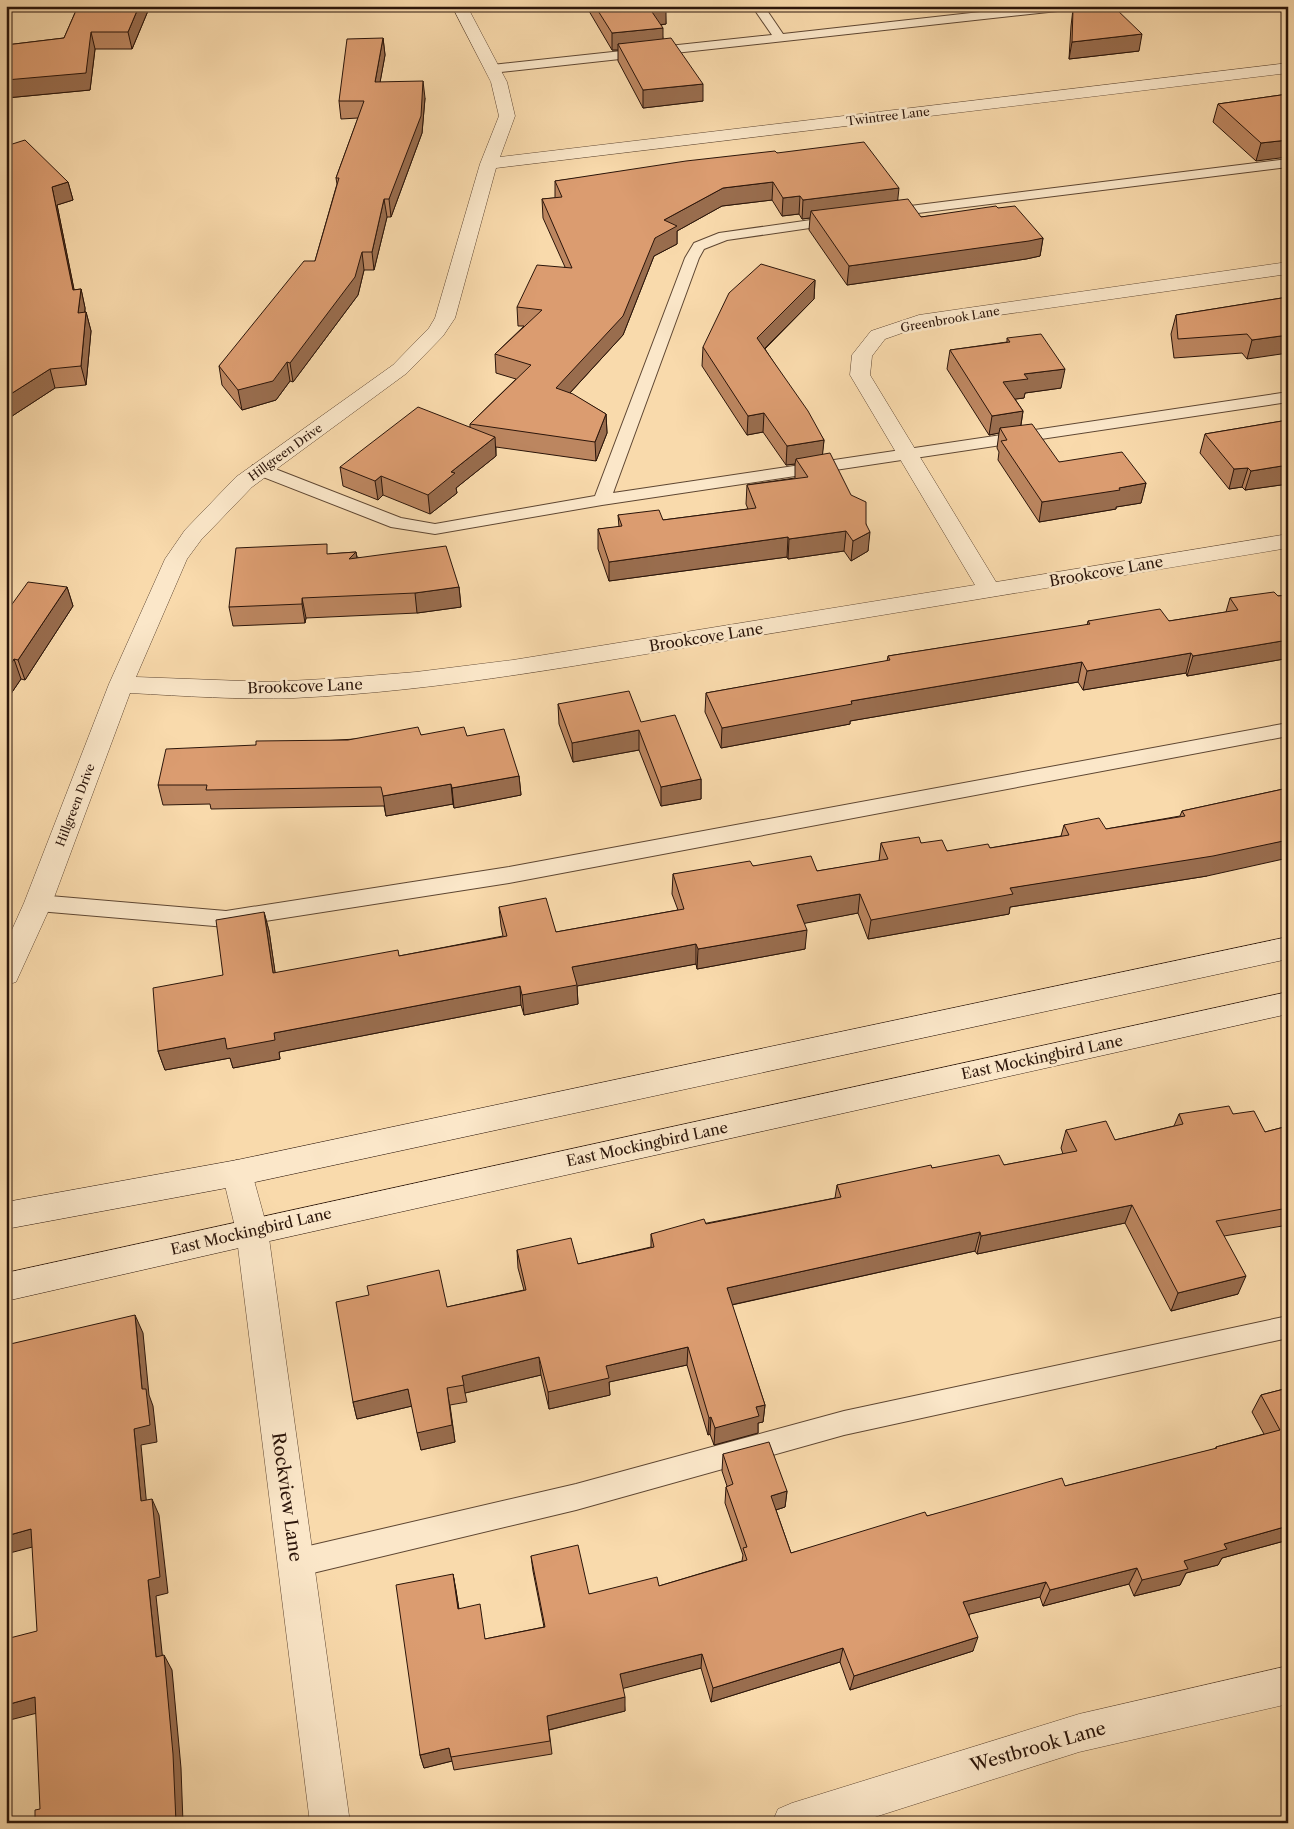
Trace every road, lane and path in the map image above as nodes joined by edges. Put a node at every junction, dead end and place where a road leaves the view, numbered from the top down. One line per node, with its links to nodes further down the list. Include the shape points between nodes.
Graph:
1 (10, 6): 5 (street)
2 (459, 6): 8 (street, Hillgreen Drive)
3 (758, 6): 6 (lane)
4 (1067, 6): 6 (lane)
5 (6, 9)
6 (780, 38): 8 (lane)
7 (1288, 68): 10 (street, Twintree Lane)
8 (492, 69): 10 (street, Hillgreen Drive, via 508,116)
9 (1288, 163): 11 (lane)
10 (489, 164): 16 (street, Hillgreen Drive, via 445,318 436,332 400,369)
11 (868, 216)
12 (849, 218): 17 (lane, via 743,232 700,246 692,258)
13 (1288, 268): 15 (street, Greenbrook Lane, via 919,321 878,335 862,355 860,375)
14 (1288, 397): 15 (lane)
15 (909, 456): 17 (lane); 19 (street, Greenbrook Lane)
16 (259, 469): 17 (lane, via 397,523 435,529); 20 (street, Hillgreen Drive, via 193,535 176,559)
17 (602, 500)
18 (1288, 541): 19 (street, Brookcove Lane)
19 (990, 591): 20 (street, Brookcove Lane, via 523,667 418,680 317,689 218,689)
20 (121, 684): 22 (street, Hillgreen Drive)
21 (1288, 729): 22 (lane, via 508,875 226,919)
22 (38, 903): 24 (street, Hillgreen Drive)
23 (1288, 948): 26 (street)
24 (6, 974)
25 (1288, 1003): 28 (street, East Mockingbird Lane)
26 (237, 1173): 27 (street); 28 (street, Rockview Lane)
27 (6, 1216)
28 (252, 1231): 29 (street, East Mockingbird Lane); 31 (street, Rockview Lane)
29 (6, 1287)
30 (1288, 1327): 31 (lane, via 844,1423 576,1497)
31 (296, 1563): 33 (street, Rockview Lane)
32 (1288, 1685): 34 (street, Westbrook Lane, via 1079,1733)
33 (330, 1823)
34 (792, 1823)

